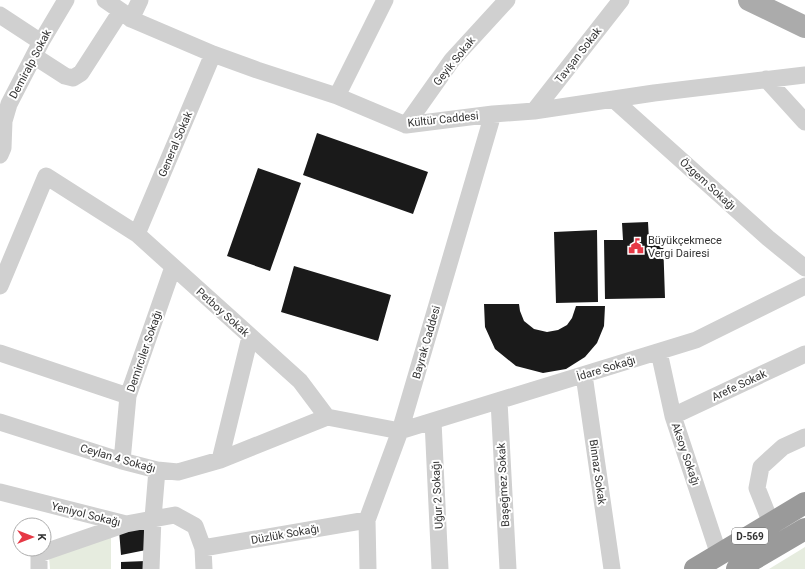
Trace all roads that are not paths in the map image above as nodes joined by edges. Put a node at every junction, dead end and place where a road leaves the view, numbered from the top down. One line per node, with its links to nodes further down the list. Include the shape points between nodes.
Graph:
1 (66, 0): 11 (street, Demiralp Sokak)
2 (105, 0): 9 (street, Kültür Caddesi)
3 (140, 0): 9 (street)
4 (385, 0): 15 (street)
5 (507, 0): 20 (street, Geyik Sokak, via 452,60)
6 (621, 0): 17 (street, Tavşan Sokak)
7 (749, 0): 10 (main road)
8 (0, 15): 11 (street)
9 (126, 15): 11 (street, via 81,73 73,78 65,76); 12 (street, Kültür Caddesi)
10 (805, 27)
11 (37, 49): 21 (street, Demiralp Sokak, via 9,104 4,121 4,148)
12 (213, 54): 15 (street, Kültür Caddesi); 22 (street, General Sokak)
13 (805, 75): 14 (street, Kültür Caddesi)
14 (766, 80): 16 (street, Kültür Caddesi); 19 (street)
15 (337, 96): 20 (street, Kültür Caddesi)
16 (613, 99): 17 (street, Kültür Caddesi); 24 (street, Özgem Sokağı)
17 (534, 110): 18 (street, Kültür Caddesi)
18 (493, 114): 20 (street, Kültür Caddesi); 38 (street, Bayrak Caddesi)
19 (805, 122)
20 (406, 125)
21 (0, 155)
22 (136, 234): 23 (street, Petboy Sokak); 25 (street, Petboy Sokak, via 46,176)
23 (173, 266): 27 (street, Petboy Sokak); 32 (street, Demirciler Sokağı)
24 (805, 268)
25 (0, 286)
26 (805, 286): 28 (street, İdare Sokağı, via 696,340)
27 (250, 337): 35 (street, Petboy Sokak, via 300,381); 40 (street)
28 (659, 352): 31 (street, İdare Sokağı); 34 (street, Aksoy Sokağı)
29 (0, 353): 32 (street)
30 (805, 354): 34 (street, Arefe Sokak)
31 (584, 375): 33 (street, İdare Sokağı); 58 (street, Binnaz Sokak)
32 (128, 396): 41 (street, Demirciler Sokağı)
33 (499, 401): 36 (street, İdare Sokağı); 57 (street, Başeğmez Sokak)
34 (673, 416): 51 (street, Aksoy Sokağı)
35 (327, 417): 38 (street); 40 (street, Ceylan 4 Sokağı)
36 (433, 421): 38 (street, İdare Sokağı); 56 (street, Uğur 2 Sokağı)
37 (0, 422): 41 (street, Ceylan 4 Sokağı)
38 (400, 431): 46 (street, Bayrak Caddesi)
39 (805, 437): 47 (street, via 784,447 761,467 757,488)
40 (220, 460): 42 (street, Ceylan 4 Sokağı, via 178,472)
41 (122, 461): 42 (street, Ceylan 4 Sokağı)
42 (157, 470): 45 (street)
43 (0, 492): 48 (street, Yeniyol Sokağı)
44 (805, 503): 47 (highway, D-569)
45 (153, 518): 48 (street, Yeniyol Sokağı); 50 (street, Yeniyol Sokağı, via 175,515 195,526); 53 (street)
46 (367, 520): 50 (street, Düzlük Sokağı); 55 (street, Bayrak Caddesi)
47 (771, 523): 51 (highway, D-569)
48 (126, 524): 52 (street, via 39,554)
49 (805, 529): 60 (highway, D-569)
50 (203, 548): 54 (street, Yeniyol Sokağı)
51 (720, 554): 59 (highway, D-569)
52 (39, 569)
53 (151, 569)
54 (204, 569)
55 (368, 569)
56 (440, 569)
57 (508, 569)
58 (612, 569)
59 (695, 569)
60 (737, 569)

